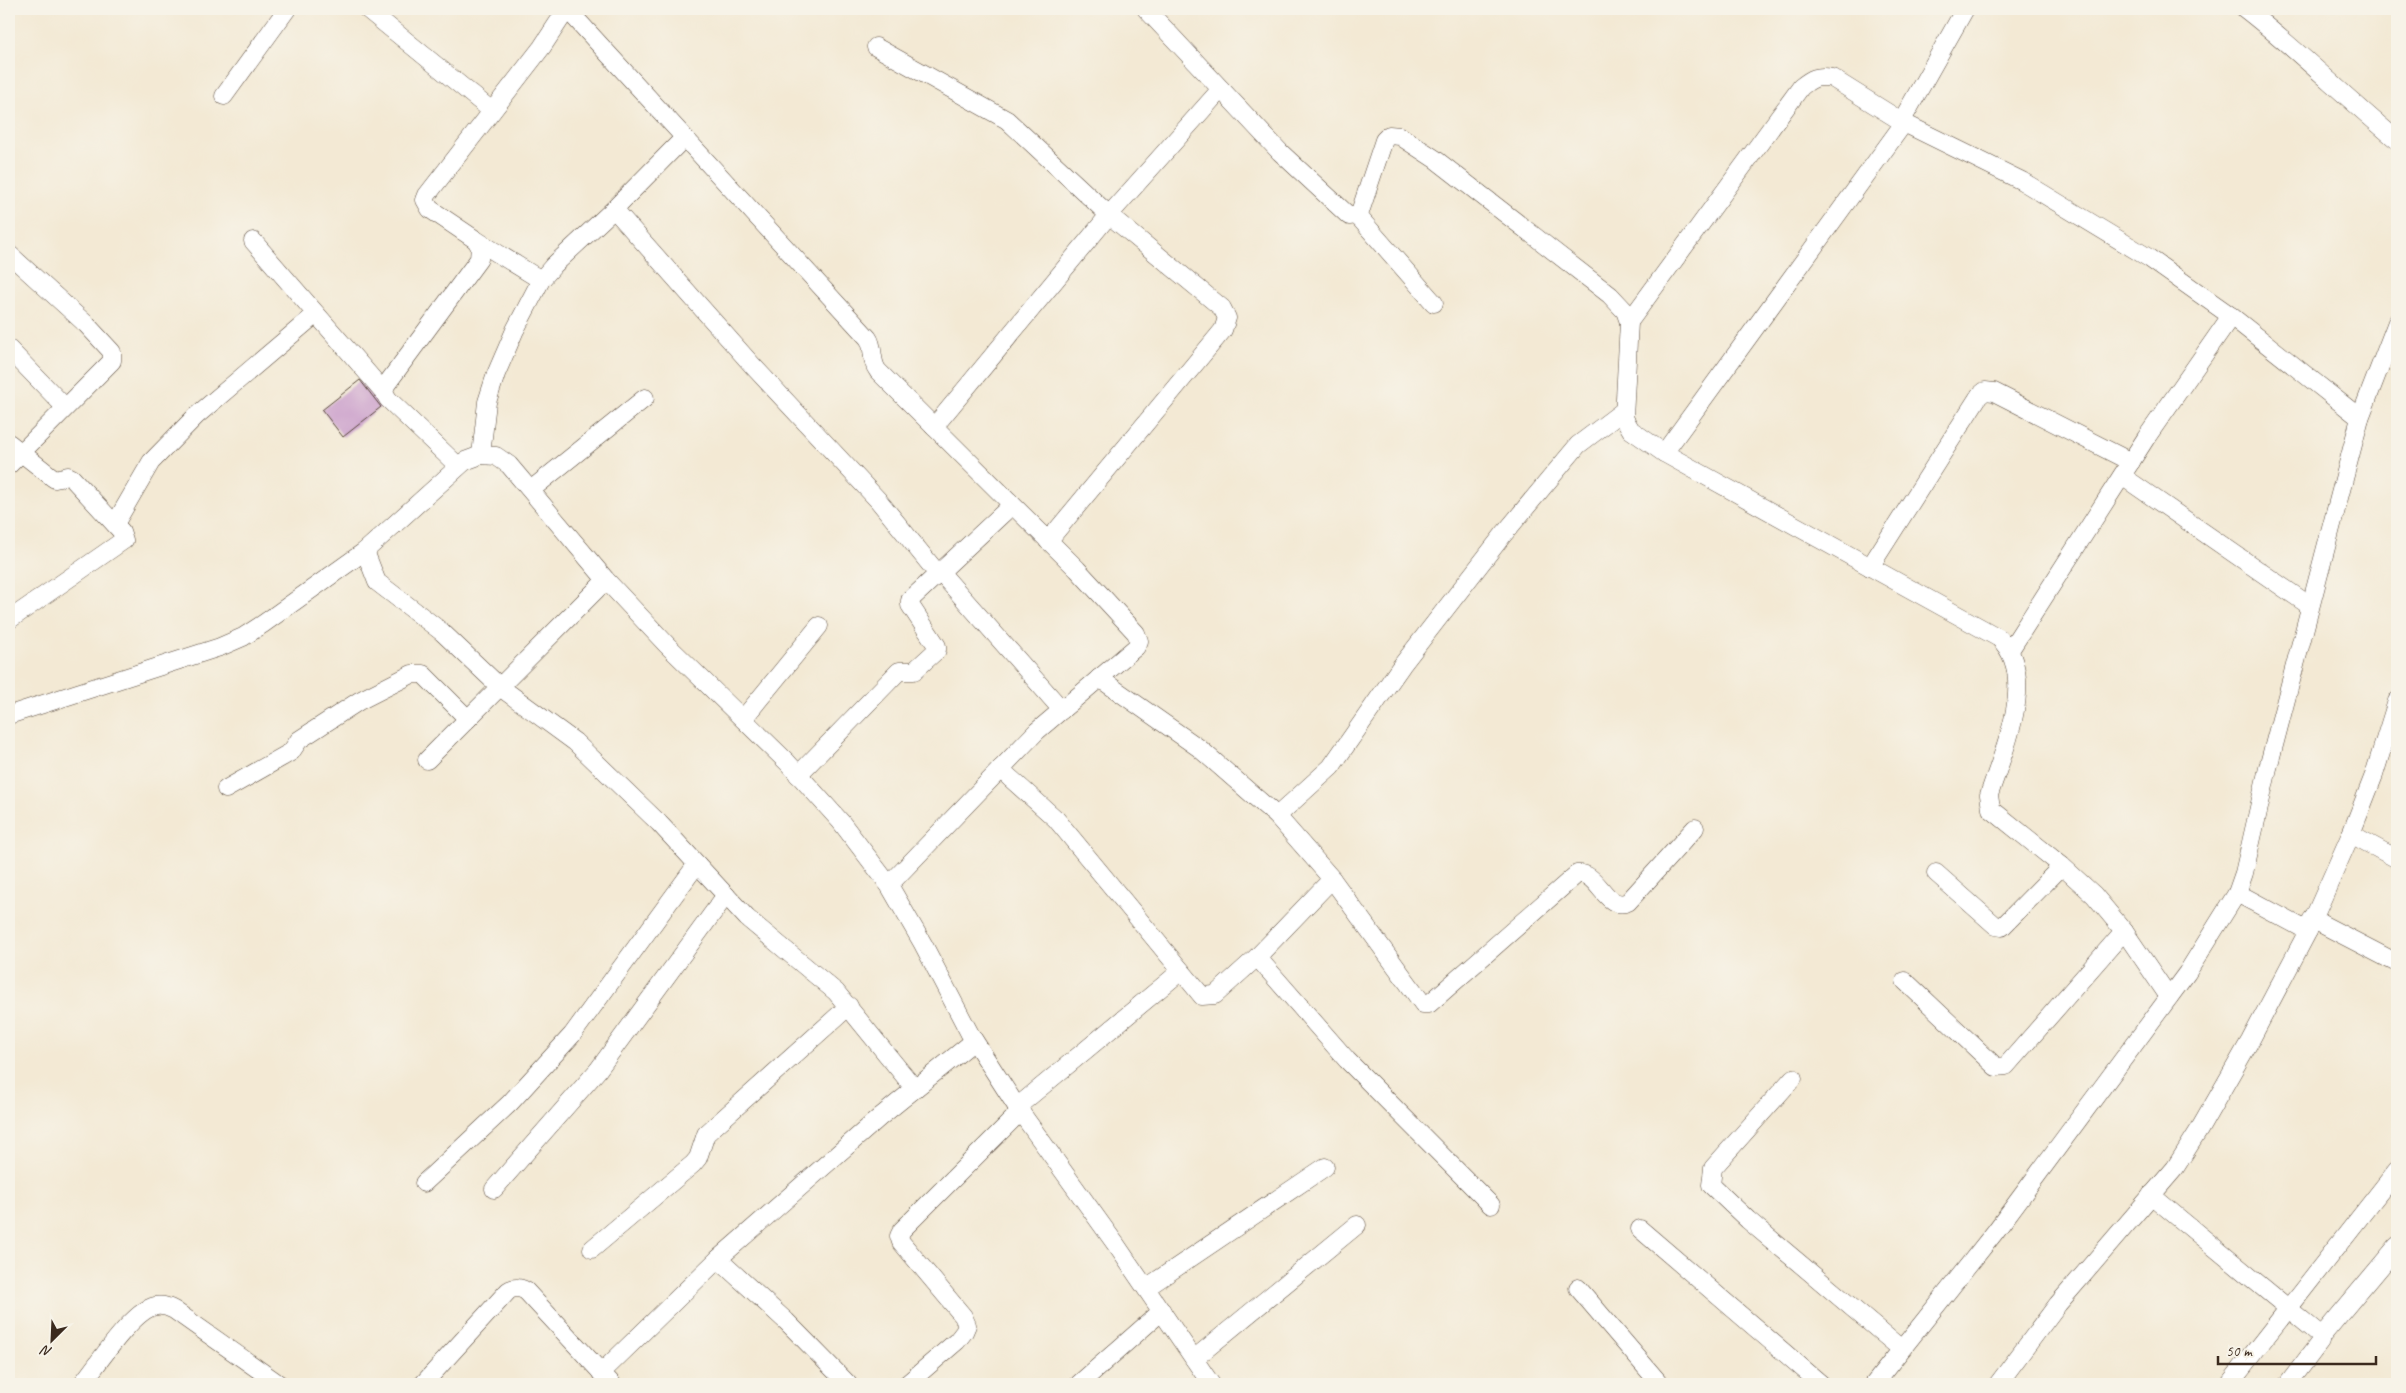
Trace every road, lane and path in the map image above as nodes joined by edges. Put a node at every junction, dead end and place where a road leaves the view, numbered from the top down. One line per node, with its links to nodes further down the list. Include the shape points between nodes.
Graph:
1 (287, 9): 9 (street)
2 (367, 9): 10 (street)
3 (567, 9): 10 (street); 12 (street)
4 (1146, 9): 8 (street)
5 (1965, 9): 11 (street)
6 (2245, 9): 13 (street, via 2290,44)
7 (876, 46): 15 (street, via 1007,120)
8 (1221, 89): 15 (street); 16 (street, via 1344,213)
9 (224, 96)
10 (492, 111): 17 (street, via 425,200 430,209)
11 (1902, 122): 23 (street, via 2022,181 2149,258); 24 (street, via 1832,78 1810,79); 34 (street)
12 (684, 138): 14 (street); 32 (street, via 868,338 878,371)
13 (2397, 140)
14 (614, 209): 20 (street); 44 (street, via 753,366 878,500)
15 (1109, 215): 32 (street); 41 (street, via 1222,308 1228,318 1223,330)
16 (1357, 215): 21 (street); 24 (street, via 1384,140 1389,135 1400,136 1435,159 1610,295 1619,303)
17 (476, 240): 20 (street); 27 (street, via 480,253 477,264)
18 (253, 241): 22 (street)
19 (9, 254): 29 (street, via 112,352 112,361)
20 (541, 280): 35 (street, via 496,374 487,402)
21 (1434, 303)
22 (316, 314): 27 (street); 40 (street, via 196,416 151,462)
23 (2231, 316): 31 (street); 37 (street)
24 (1629, 322): 30 (street)
25 (2397, 322): 31 (street)
26 (9, 350): 29 (street)
27 (384, 392): 36 (street)
28 (645, 398): 38 (street)
29 (65, 406): 33 (street)
30 (1623, 411): 34 (street, via 1631,430); 61 (street, via 1578,445 1414,650 1331,767)
31 (2360, 418): 46 (street, via 2344,488)
32 (934, 427): 39 (street)
33 (13, 453): 40 (street, via 55,479 72,478)
34 (1664, 453): 43 (street)
35 (481, 455): 36 (street); 38 (street, via 496,456)
36 (458, 466): 42 (street)
37 (2126, 469): 43 (street, via 1994,392 1985,391); 46 (street); 49 (street)
38 (532, 489): 45 (street)
39 (1012, 505): 41 (street); 44 (street)
40 (115, 524): 47 (street, via 124,536 122,544)
41 (1048, 541): 50 (street, via 1136,633 1139,640 1136,647)
42 (365, 551): 51 (street, via 377,582 442,632); 54 (street, via 243,637)
43 (1870, 567): 49 (street, via 1999,638)
44 (939, 573): 53 (street); 59 (street, via 909,603 937,650 914,671 899,671)
45 (606, 580): 51 (street); 56 (street)
46 (2310, 606): 70 (street)
47 (9, 620)
48 (820, 626): 56 (street)
49 (2010, 650): 66 (street, via 2018,701 1989,795 1990,806 1994,813)
50 (1099, 678): 53 (street); 61 (street, via 1199,748)
51 (500, 687): 55 (street); 65 (street, via 575,742)
52 (2397, 701): 63 (street)
53 (1062, 710): 58 (street, via 1036,731)
54 (9, 715)
55 (468, 719): 57 (street); 60 (street, via 423,674 412,674 359,701 299,740 290,752)
56 (743, 719): 59 (street)
57 (427, 760)
58 (1000, 769): 69 (street); 76 (street, via 1056,819)
59 (798, 774): 69 (street, via 841,822)
60 (226, 789)
61 (1277, 816): 68 (street)
62 (1695, 828): 68 (street, via 1623,904 1612,901 1585,874 1577,874 1429,1004 1421,1002)
63 (2351, 834): 64 (street); 72 (street)
64 (2397, 859)
65 (697, 864): 71 (street); 86 (street, via 572,1035 510,1103)
66 (2062, 866): 67 (street, via 2002,927 1996,926); 73 (street, via 2094,895)
67 (1936, 873)
68 (1332, 879): 74 (street)
69 (889, 885): 80 (street, via 924,944)
70 (2237, 893): 72 (street); 78 (street, via 2194,964)
71 (726, 895): 79 (street, via 747,918); 87 (street, via 598,1070)
72 (2310, 925): 75 (street); 88 (street, via 2199,1130 2175,1168)
73 (2124, 931): 77 (street, via 2001,1068 1996,1067); 78 (street)
74 (1257, 957): 76 (street, via 1211,996 1198,993); 89 (street, via 1347,1060)
75 (2397, 963)
76 (1181, 971): 83 (street)
77 (1905, 981)
78 (2169, 997): 100 (street, via 1995,1232)
79 (849, 1006): 82 (street); 93 (street, via 706,1134 693,1164)
80 (974, 1041): 82 (street); 83 (street)
81 (1793, 1078): 100 (street, via 1713,1168 1712,1185 1748,1220)
82 (915, 1089): 94 (street)
83 (1020, 1109): 95 (street); 107 (street, via 899,1236 967,1324 957,1341)
84 (1325, 1167): 95 (street)
85 (2397, 1170): 97 (street)
86 (424, 1183)
87 (494, 1189)
88 (2151, 1196): 97 (street); 113 (street, via 2058,1304)
89 (1491, 1205)
90 (1358, 1225): 101 (street)
91 (1640, 1229): 111 (street)
92 (2397, 1246): 99 (street)
93 (592, 1249)
94 (718, 1259): 102 (street); 106 (street)
95 (1146, 1288): 98 (street)
96 (1578, 1288): 110 (street)
97 (2288, 1307): 99 (street); 114 (street)
98 (1162, 1311): 101 (street); 108 (street)
99 (2321, 1337): 115 (street)
100 (1900, 1348): 112 (street)
101 (1194, 1359): 109 (street)
102 (606, 1378): 105 (street, via 526,1291 513,1288)
103 (82, 1384): 104 (street, via 137,1315 166,1306)
104 (278, 1384)
105 (423, 1384)
106 (848, 1384)
107 (907, 1384)
108 (1079, 1384)
109 (1211, 1384)
110 (1660, 1384)
111 (1821, 1384)
112 (1874, 1384)
113 (1998, 1384)
114 (2229, 1384)
115 (2288, 1384)

